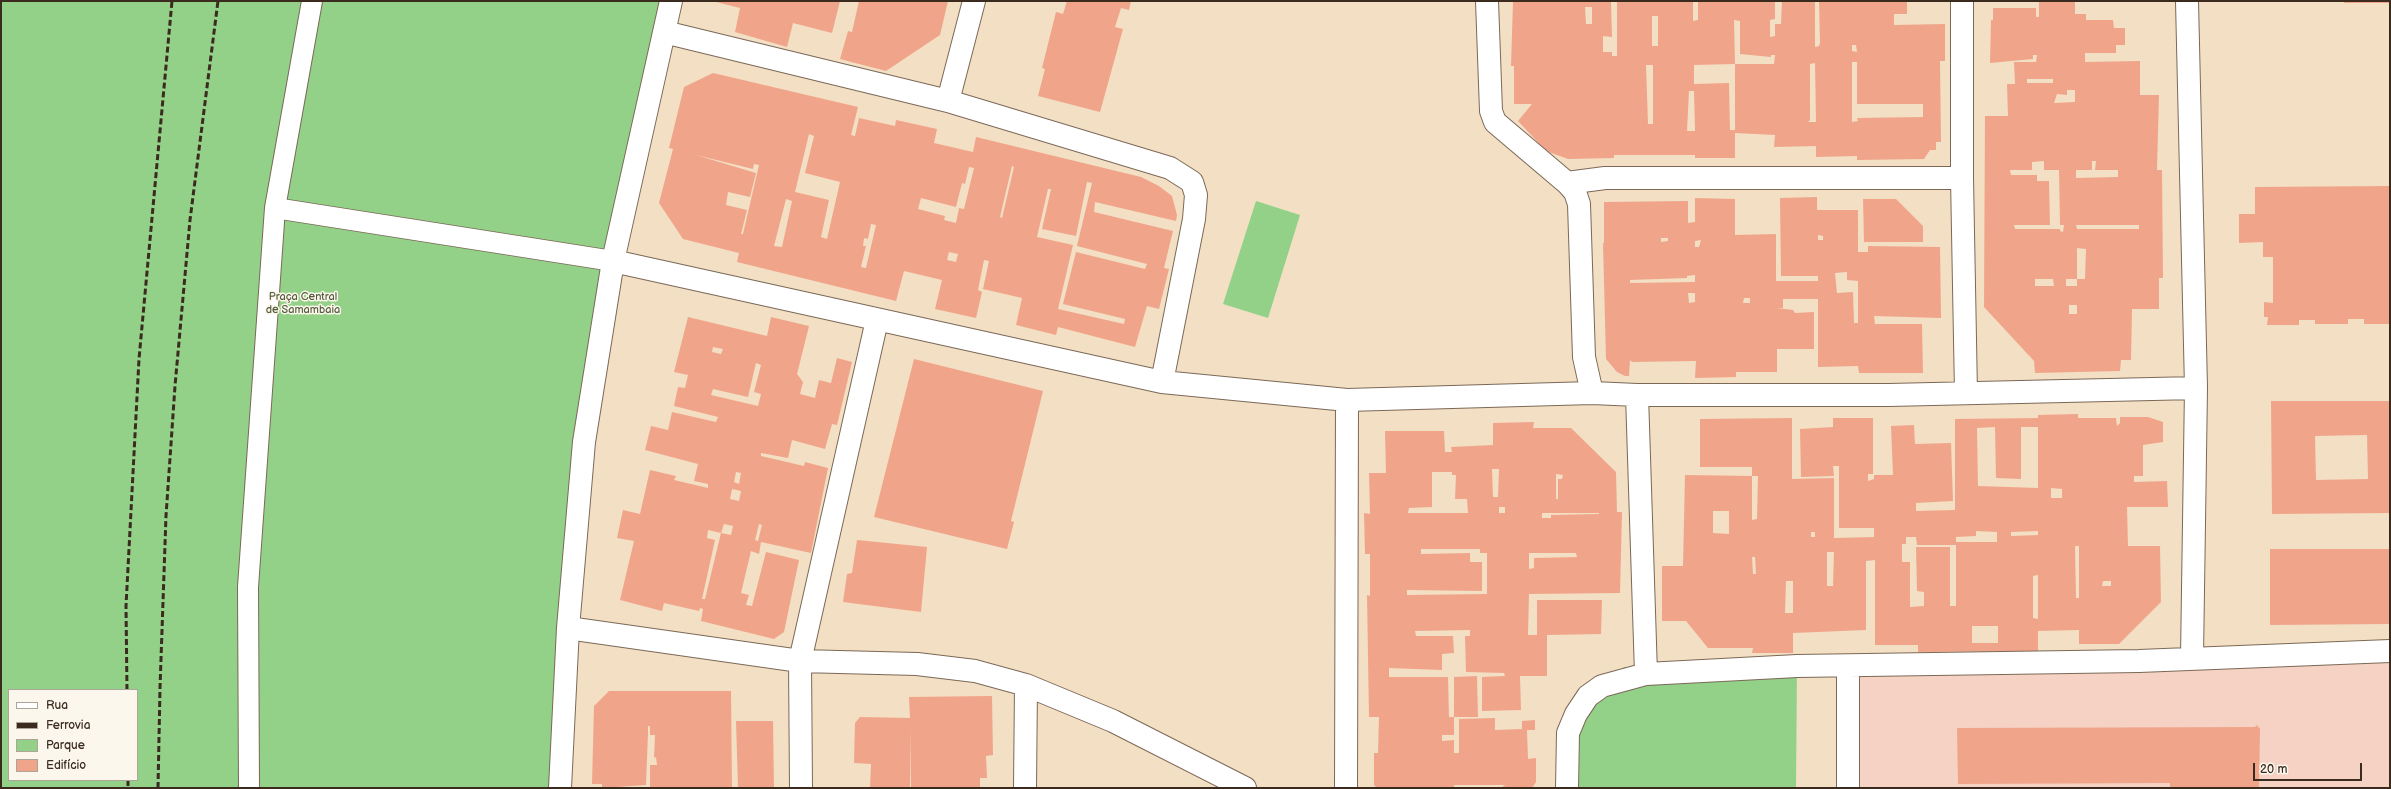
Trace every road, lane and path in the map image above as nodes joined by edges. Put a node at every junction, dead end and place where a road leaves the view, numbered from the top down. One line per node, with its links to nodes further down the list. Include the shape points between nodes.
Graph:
1 (312, 1): 11 (lane)
2 (671, 1): 7 (street)
3 (974, 1): 8 (street)
4 (1487, 1): 10 (street, via 1491,111 1495,122)
5 (1962, 1): 9 (street)
6 (2186, 1): 15 (street)
7 (664, 32): 8 (street); 12 (street)
8 (948, 101): 14 (street, via 1170,168 1192,182 1196,195 1194,219)
9 (1962, 178): 10 (street, via 1605,178); 17 (street)
10 (1567, 183): 16 (street, via 1579,204 1584,357)
11 (276, 208): 12 (lane); 27 (lane, via 248,587)
12 (613, 261): 13 (street); 20 (street, via 584,442)
13 (877, 320): 14 (street); 23 (street)
14 (1162, 382): 19 (street)
15 (2196, 388): 17 (street); 22 (street)
16 (1592, 393): 18 (street); 19 (street)
17 (1966, 393): 18 (street)
18 (1636, 395): 25 (street)
19 (1347, 400): 32 (street)
20 (568, 628): 23 (street); 28 (street)
21 (2390, 651): 22 (street)
22 (2192, 657): 24 (street, via 2139,661)
23 (800, 661): 26 (street, via 918,664 974,671); 29 (street)
24 (1848, 667): 25 (street, via 1797,666); 34 (street)
25 (1646, 674): 33 (street, via 1602,686 1588,696 1568,733)
26 (1026, 685): 30 (street); 31 (street, via 1114,721)
27 (249, 788)
28 (560, 788)
29 (801, 788)
30 (1025, 788)
31 (1245, 788)
32 (1346, 788)
33 (1567, 788)
34 (1848, 788)

